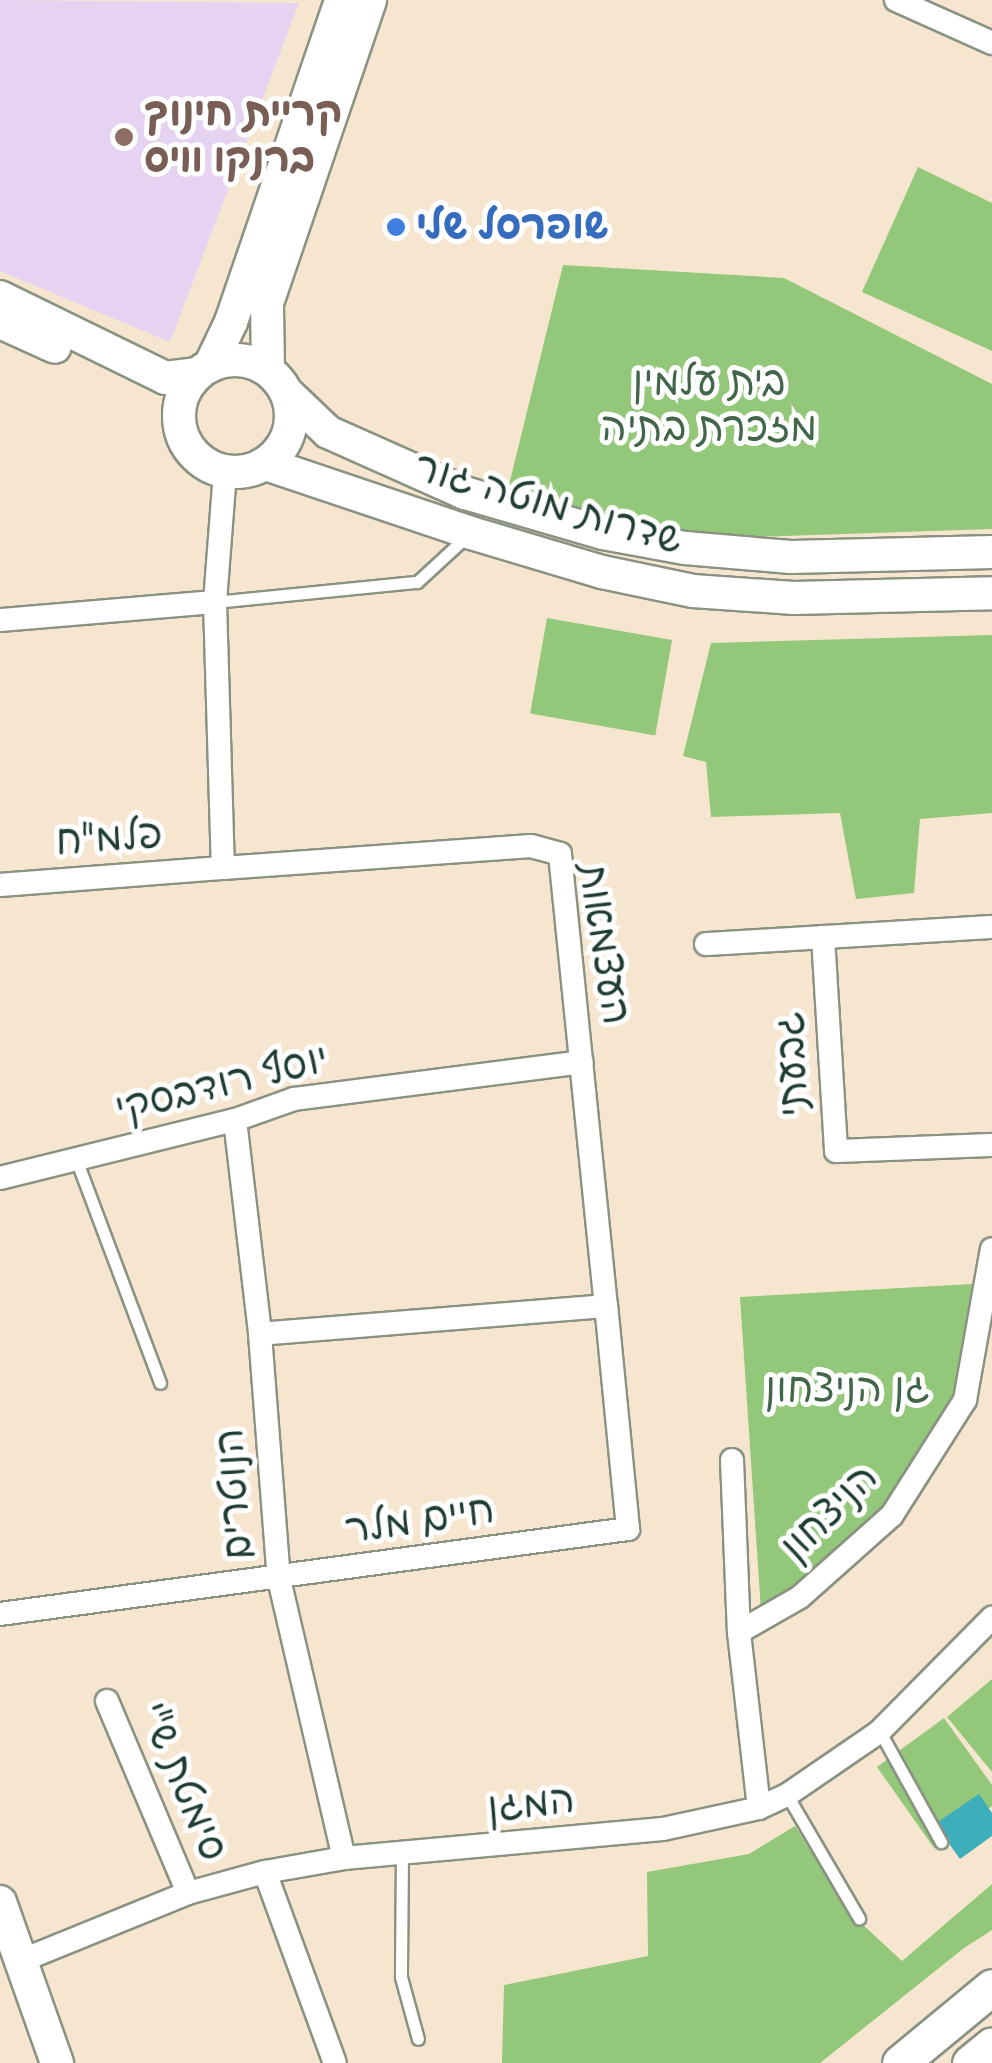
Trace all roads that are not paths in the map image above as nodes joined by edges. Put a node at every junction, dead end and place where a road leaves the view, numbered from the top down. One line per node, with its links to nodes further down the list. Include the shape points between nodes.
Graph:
1 (341, 0): 7 (street, via 230,322)
2 (370, 0): 8 (street, via 267,303)
3 (896, 0): 4 (street)
4 (992, 43)
5 (0, 297): 7 (street, via 164,378)
6 (0, 322): 9 (street, via 160,399)
7 (204, 370): 8 (street, via 240,360); 9 (street, via 181,400)
8 (277, 381): 10 (street, via 289,432); 13 (street, שדרות מוטה גור, via 328,432 345,440 465,492 604,534 791,557)
9 (180, 422): 11 (street, via 194,455)
10 (266, 464): 11 (street); 12 (street, שדרות מוטה גור)
11 (225, 472): 15 (street)
12 (471, 533): 14 (street, שדרות מוטה גור, via 694,591 794,598); 15 (lane, via 418,582)
13 (992, 552)
14 (992, 592)
15 (215, 602): 16 (street); 17 (street)
16 (0, 620)
17 (223, 868): 18 (street, פלמ"ח); 22 (street, העצמאות, via 531,846 560,854)
18 (0, 885)
19 (992, 927): 20 (street)
20 (824, 937): 21 (street); 24 (street, גבעתי, via 836,1151)
21 (706, 944)
22 (582, 1062): 23 (street, יוסף רודבסקי, via 294,1098); 28 (street, העצמאות)
23 (235, 1120): 25 (street, יוסף רודבסקי); 29 (street, הנוטרים)
24 (992, 1144)
25 (76, 1159): 26 (street, יוסף רודבסקי); 30 (lane)
26 (0, 1178)
27 (992, 1249): 35 (street, הניצחון, via 964,1400 892,1515 800,1597)
28 (606, 1306): 29 (street); 32 (street, חיים מלר, via 628,1528)
29 (260, 1334): 32 (street, הנוטרים)
30 (160, 1383)
31 (732, 1460): 35 (street, הניצחון)
32 (279, 1579): 33 (street, חיים מלר); 42 (street, הנוטרים)
33 (0, 1614)
34 (992, 1618): 37 (street, המגן)
35 (739, 1632): 39 (street, הניצחון)
36 (108, 1701): 44 (street, סימטת ש"י)
37 (879, 1732): 38 (street, המגן); 40 (lane)
38 (787, 1795): 39 (street, המגן); 46 (lane)
39 (760, 1808): 41 (street, המגן, via 663,1828)
40 (940, 1842)
41 (402, 1854): 42 (street, המגן); 49 (lane, via 401,1978)
42 (344, 1858): 43 (street, המגן)
43 (265, 1872): 44 (street, המגן); 52 (street)
44 (188, 1893): 47 (street, המגן)
45 (0, 1902): 47 (street)
46 (859, 1918)
47 (23, 1960): 51 (street)
48 (992, 1987): 53 (main road)
49 (418, 2039)
50 (992, 2045): 54 (main road)
51 (56, 2063)
52 (335, 2063)
53 (900, 2063)
54 (970, 2063)

